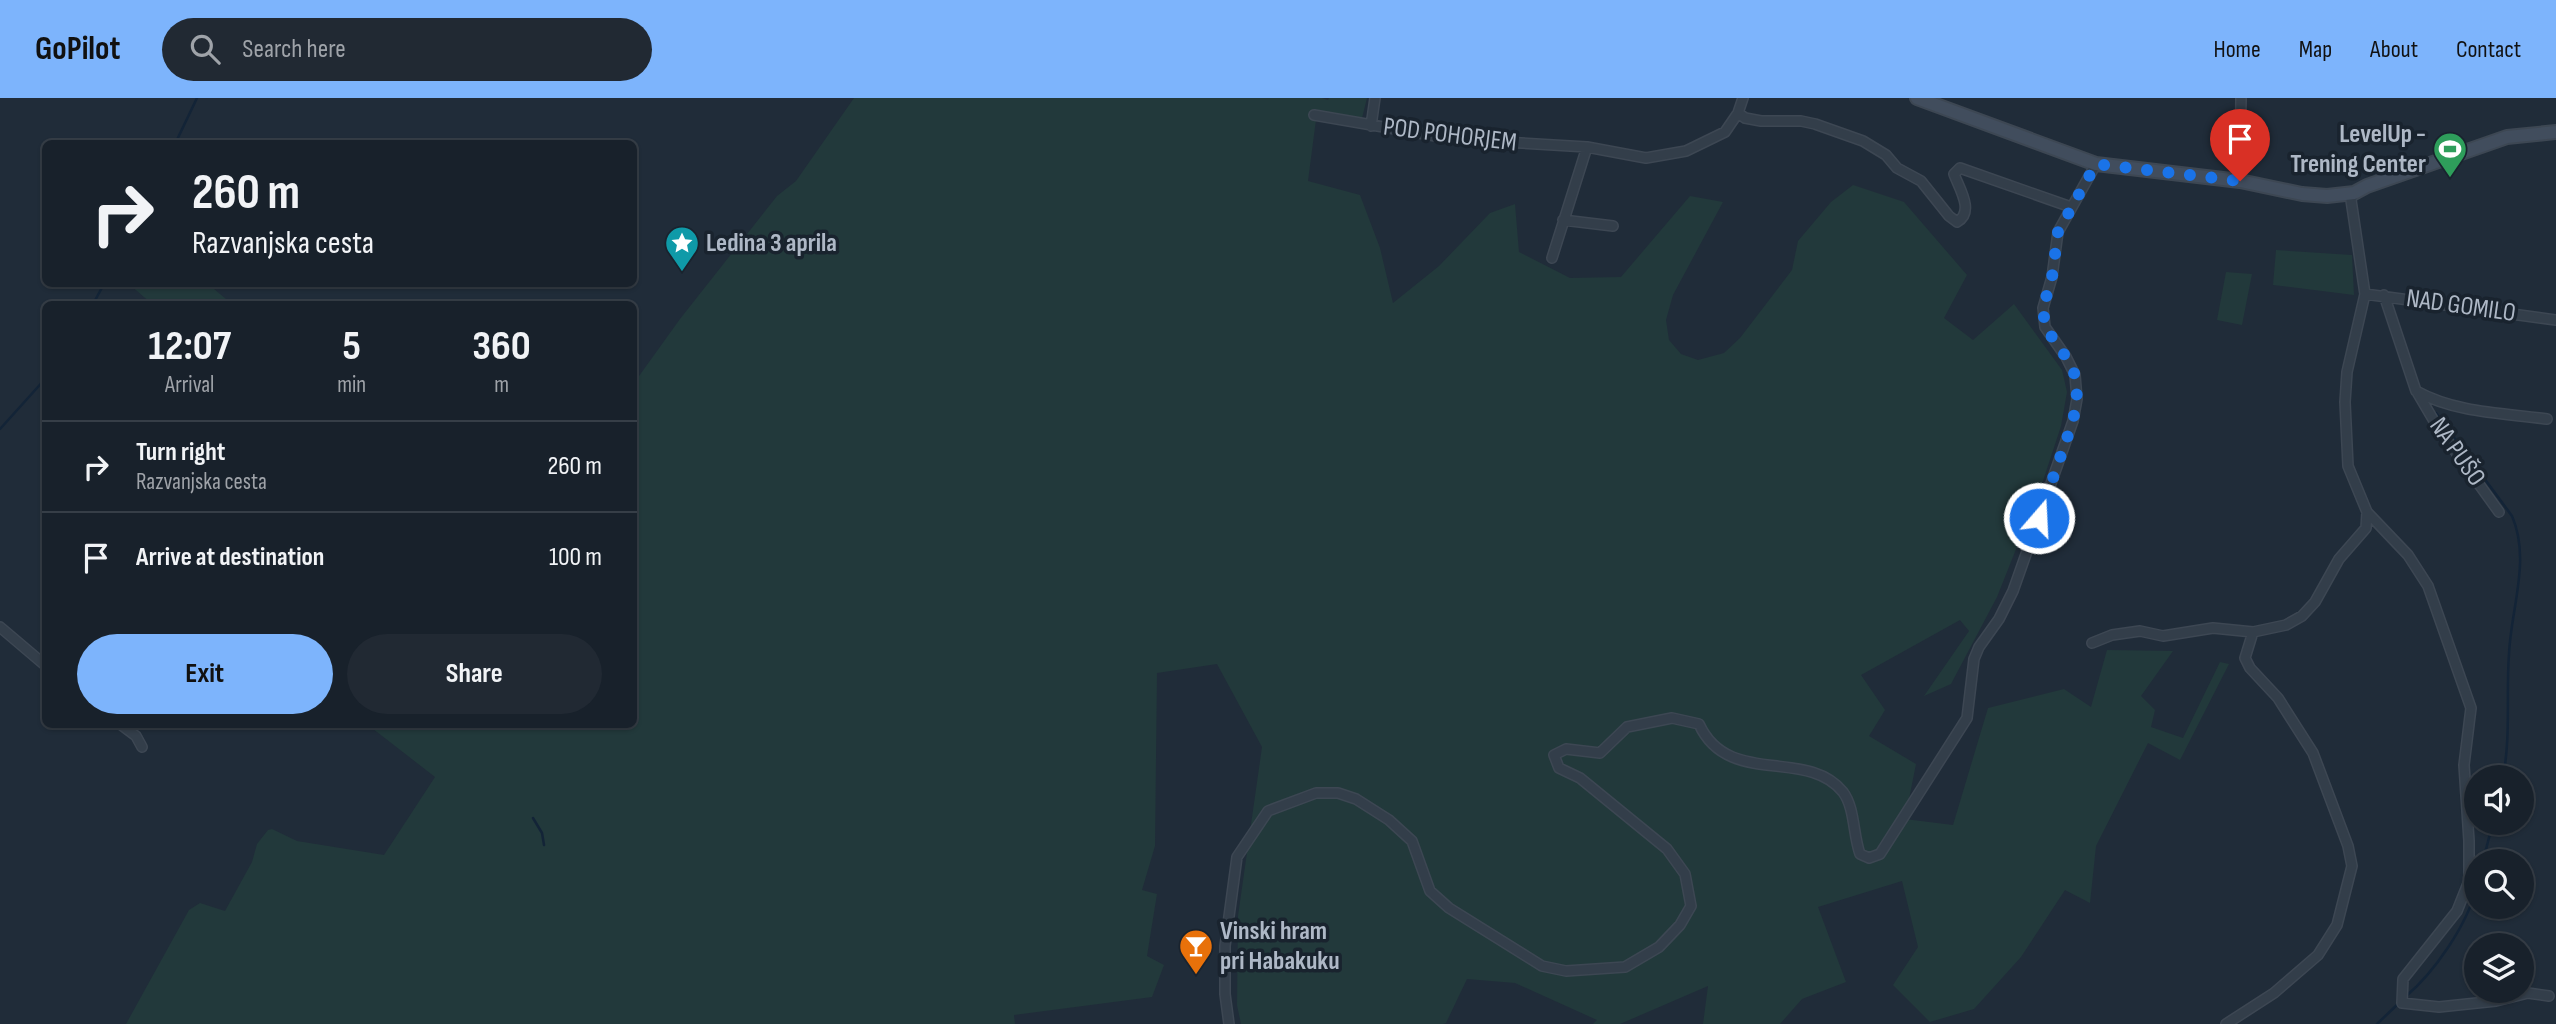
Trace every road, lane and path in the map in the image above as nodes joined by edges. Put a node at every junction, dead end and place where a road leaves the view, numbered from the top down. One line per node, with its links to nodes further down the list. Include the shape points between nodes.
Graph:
1 (1375, 98): 7 (street)
2 (1743, 98): 5 (street, POD POHORJEM)
3 (1917, 98): 10 (street)
4 (2241, 98): 11 (street)
5 (1738, 113): 9 (street, POD POHORJEM, via 1725,132 1686,151 1646,158); 13 (street, via 1760,121 1801,121 1850,135 1921,181 1957,222 1966,208 1954,174 1960,168)
6 (1314, 115): 7 (street, POD POHORJEM)
7 (1371, 126): 9 (street, POD POHORJEM, via 1453,139)
8 (2556, 132): 12 (street, via 2498,139 2367,187)
9 (1587, 148): 14 (street)
10 (2096, 164): 11 (street); 13 (street)
11 (2240, 181): 12 (street, via 2302,194)
12 (2353, 197): 17 (street)
13 (2071, 207): 31 (street, via 2058,232 2043,308 2045,327 2075,375 2073,421 2013,591 1974,659 1967,718 1880,854 1869,858 1860,854 1843,793 1824,777 1730,758 1706,739 1699,724 1672,718 1627,727 1600,753 1566,749 1554,755 1559,768 1580,778 1667,849 1685,874 1691,906 1659,947 1625,967 1566,971 1542,967 1430,891 1412,841 1389,820 1356,799 1316,793 1268,811 1237,857 1225,946)
14 (1563, 220): 15 (street); 16 (street)
15 (1614, 226)
16 (1552, 258)
17 (2365, 294): 18 (street, NAD GOMILO); 22 (street, via 2345,402 2348,466)
18 (2384, 295): 19 (street, NAD GOMILO); 20 (street, NA PUŠO)
19 (2556, 320)
20 (2417, 391): 21 (street, via 2458,408); 23 (street, NA PUŠO)
21 (2547, 419)
22 (2367, 512): 25 (street, via 2366,528 2339,559 2302,616 2286,625); 30 (street, via 2408,555 2428,586 2472,708 2464,765 2469,881 2457,912 2403,979 2402,998 2408,1005 2439,1007 2528,993)
23 (2499, 512)
24 (0, 627): 27 (street)
25 (2253, 632): 26 (street, via 2213,628 2163,636 2140,631); 32 (street, via 2245,658 2278,698 2313,753 2352,866 2337,925 2318,955 2274,993)
26 (2092, 643)
27 (42, 663)
28 (125, 728): 29 (street)
29 (142, 747)
30 (2549, 996)
31 (1229, 1024)
32 (2226, 1024)

